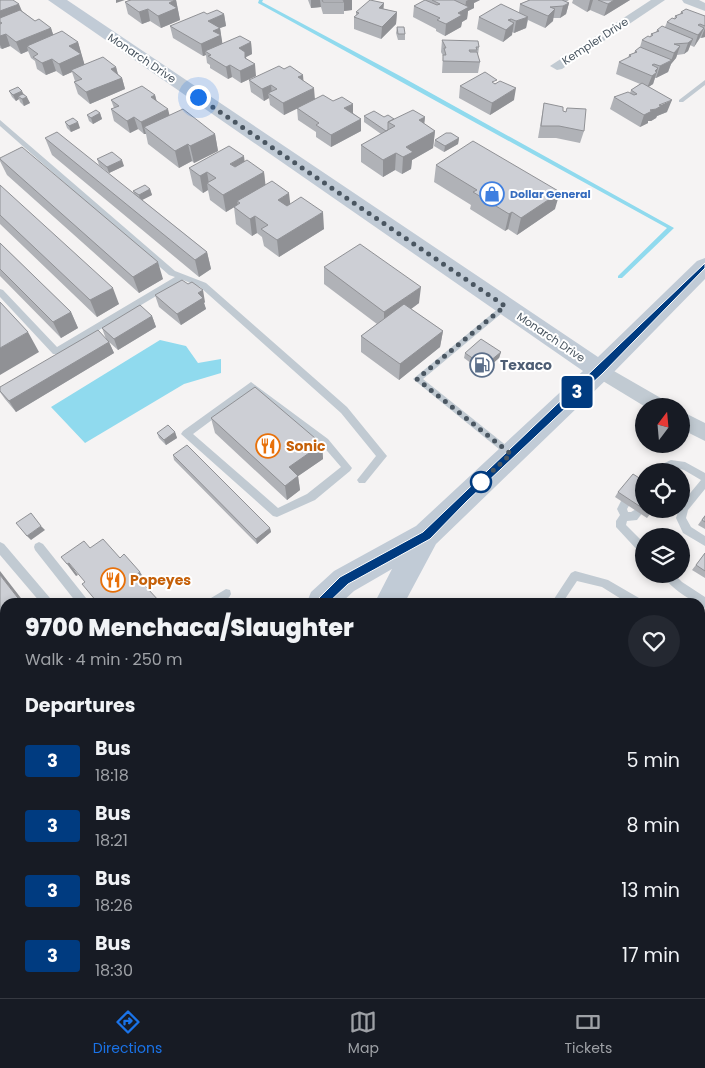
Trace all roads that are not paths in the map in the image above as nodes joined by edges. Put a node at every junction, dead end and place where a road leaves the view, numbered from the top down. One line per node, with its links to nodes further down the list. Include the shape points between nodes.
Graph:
1 (56, 0): 14 (street, Monarch Drive)
2 (659, 0): 5 (street, Kempler Drive)
3 (688, 0): 4 (street)
4 (705, 7)
5 (557, 66)
6 (705, 82): 7 (lane)
7 (681, 101)
8 (0, 122): 9 (lane)
9 (35, 153): 10 (lane); 12 (lane, via 172,273)
10 (26, 157)
11 (705, 266): 15 (street)
12 (182, 277): 13 (lane, via 56,352); 22 (lane, via 203,284 344,410 382,456)
13 (0, 292)
14 (505, 306): 15 (street, Monarch Drive); 19 (lane, via 417,379)
15 (600, 370): 16 (street); 19 (street)
16 (646, 398)
17 (690, 424): 18 (street)
18 (705, 433)
19 (511, 454): 27 (street)
20 (347, 468): 20 (lane, via 325,442 251,386 186,434 277,513 311,498)
21 (690, 471): 23 (lane)
22 (362, 480)
23 (705, 480): 29 (lane, via 684,508 681,518 688,530)
24 (625, 504): 26 (lane, via 622,509)
25 (635, 515): 26 (lane)
26 (625, 516): 28 (lane, via 621,527)
27 (426, 536): 37 (street, via 344,581); 38 (street)
28 (635, 541)
29 (705, 541)
30 (0, 547): 34 (lane)
31 (39, 547): 35 (lane)
32 (676, 583): 41 (lane)
33 (226, 594): 36 (lane)
34 (43, 598)
35 (79, 598)
36 (220, 598)
37 (326, 598)
38 (392, 598)
39 (560, 598): 40 (lane, via 575,576 604,583)
40 (628, 598)
41 (698, 598)

